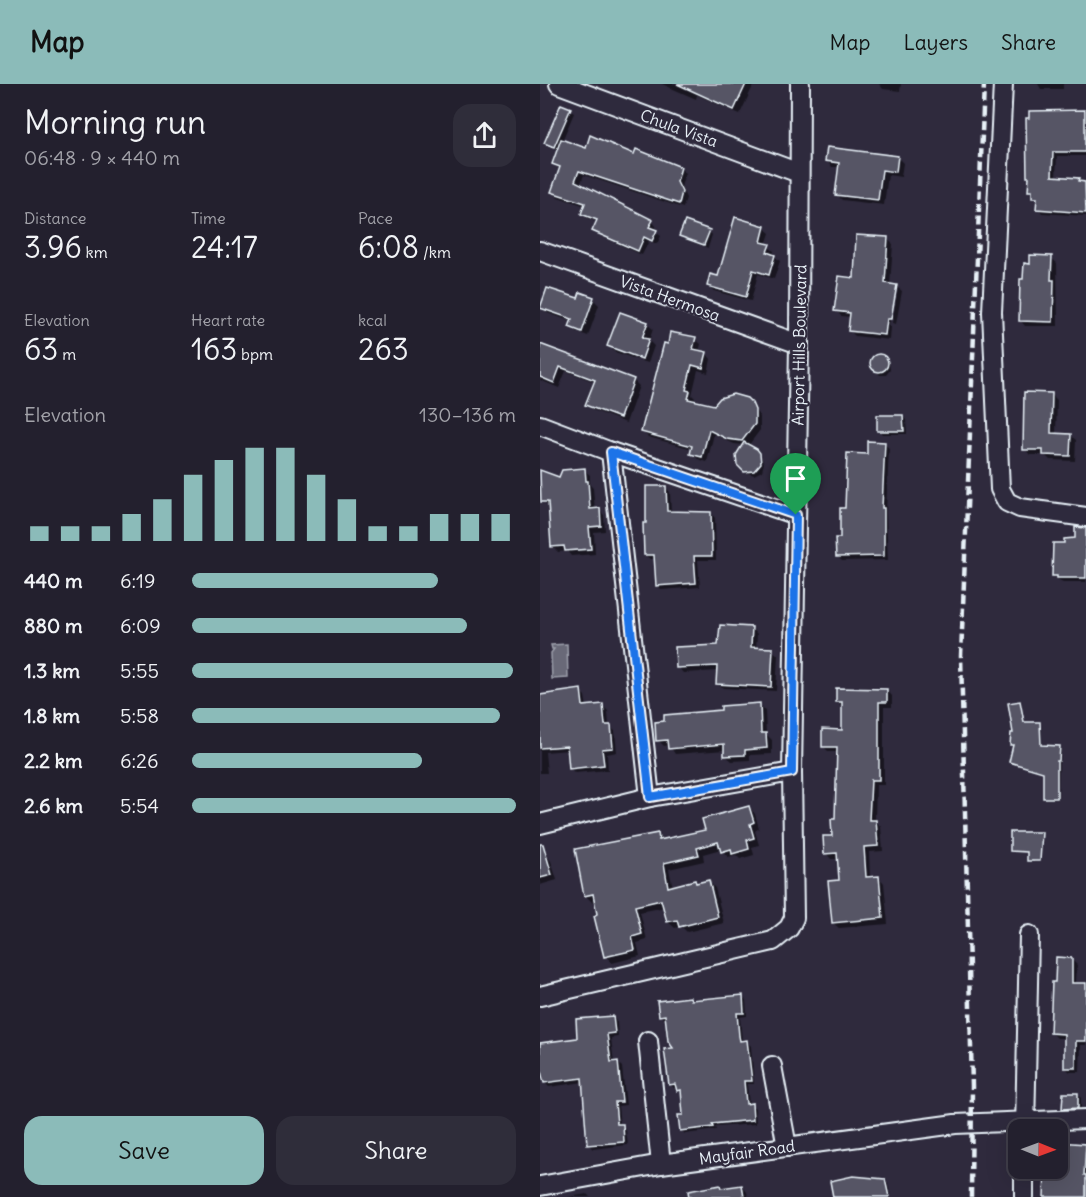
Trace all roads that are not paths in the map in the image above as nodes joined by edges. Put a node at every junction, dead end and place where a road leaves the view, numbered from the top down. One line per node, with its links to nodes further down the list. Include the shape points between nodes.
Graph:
1 (559, 84): 4 (street, Chula Vista)
2 (800, 84): 4 (street, Airport Hills Boulevard)
3 (1004, 84): 10 (street, via 992,312 1000,489 1007,502 1020,508)
4 (799, 173): 6 (street, Airport Hills Boulevard)
5 (540, 251): 6 (street, Vista Hermosa)
6 (799, 344): 9 (street, Airport Hills Boulevard)
7 (540, 425): 8 (street)
8 (611, 452): 9 (street); 12 (street)
9 (796, 515): 11 (street, Airport Hills Boulevard)
10 (1086, 517)
11 (792, 772): 12 (street); 15 (street, Airport Hills Boulevard, via 795,909 789,928 773,940)
12 (650, 797): 13 (street)
13 (540, 824)
14 (1029, 935): 18 (street)
15 (540, 996)
16 (648, 1041): 23 (street)
17 (772, 1066): 22 (street)
18 (1025, 1119)
19 (1086, 1119): 20 (street, Mayfair Road)
20 (1068, 1121)
21 (1008, 1125): 22 (street, Mayfair Road, via 955,1124)
22 (787, 1147): 23 (street, Mayfair Road)
23 (661, 1164): 25 (street, Mayfair Road)
24 (1024, 1179): 26 (street)
25 (540, 1186)
26 (1024, 1197)

